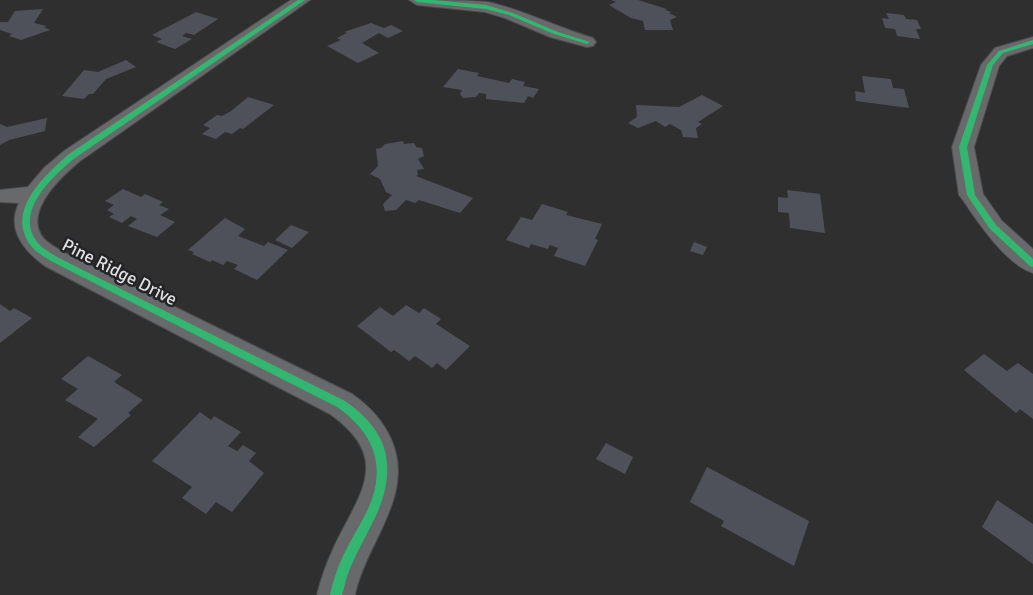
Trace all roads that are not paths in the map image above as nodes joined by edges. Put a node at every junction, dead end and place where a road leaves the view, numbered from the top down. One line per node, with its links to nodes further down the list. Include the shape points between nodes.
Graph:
1 (302, 0): 5 (street, Pine Ridge Drive, via 72,156 50,174)
2 (417, 0): 3 (street, via 486,7)
3 (587, 42)
4 (1033, 42): 7 (street, via 1001,52 990,65 963,147 971,195 993,227)
5 (35, 194): 6 (street); 8 (street, Pine Ridge Drive, via 27,230 36,245 54,259 341,404 367,426 381,457 380,494 348,556)
6 (7, 196)
7 (1033, 264)
8 (336, 595)

